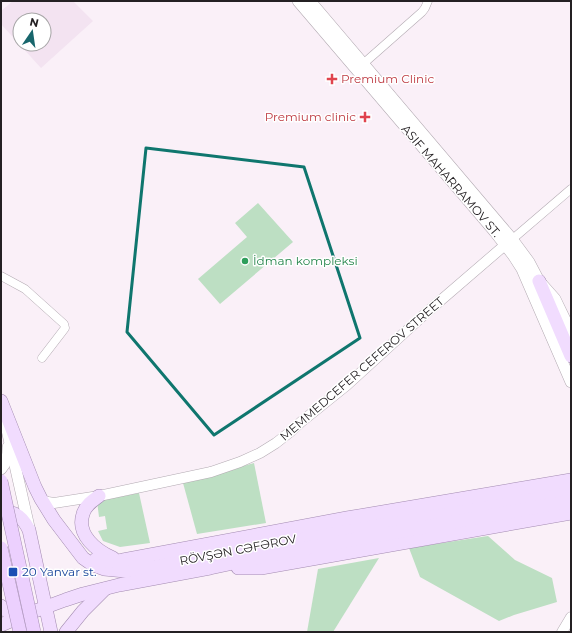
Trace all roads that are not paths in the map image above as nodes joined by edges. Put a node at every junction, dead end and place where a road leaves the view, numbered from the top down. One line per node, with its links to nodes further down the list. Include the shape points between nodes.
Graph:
1 (298, 1): 4 (main road, ASIF MAHARRAMOV ST.)
2 (310, 1): 4 (main road, ASIF MAHARRAMOV ST.)
3 (428, 1): 4 (street, via 422,12)
4 (364, 70): 6 (main road, ASIF MAHARRAMOV ST.)
5 (571, 189): 6 (street, MEMMEDCEFER CEFЕROV STREET)
6 (509, 242): 8 (main road, ASIF MAHARRAMOV ST., via 529,262); 12 (main road, ASIF MAHARRAMOV ST.); 18 (street, MEMMEDCEFER CEFЕROV STREET, via 276,444 240,462 211,472)
7 (1, 276): 11 (street, via 25,289 64,324 62,332)
8 (539, 281): 9 (main road, ASIF MAHARRAMOV ST., via 555,298); 10 (main road)
9 (571, 332)
10 (571, 356)
11 (42, 358)
12 (571, 382)
13 (1, 402): 14 (main road); 19 (main road, RÖVŞƏN CƏFƏROV)
14 (7, 433): 15 (main road, via 8,456); 23 (main road)
15 (1, 469)
16 (1, 481): 37 (highway, bridge)
17 (569, 483): 25 (main road, RÖVŞƏN CƏFƏROV); 27 (main road, via 347,518)
18 (99, 496): 19 (street, MEMMEDCEFER CEFЕROV STREET, via 54,503); 27 (main road, via 82,514 86,538 105,555)
19 (41, 499): 24 (main road, RÖVŞƏN CƏFƏROV)
20 (571, 501): 25 (main road, RÖVŞƏN CƏFƏROV)
21 (1, 513): 23 (main road, via 10,512 17,515)
22 (571, 513): 28 (main road, via 261,568)
23 (30, 530): 29 (main road)
24 (70, 541): 25 (main road, RÖVŞƏN CƏFƏROV, via 83,558 93,565 125,571); 27 (main road, via 85,554 98,559 114,562)
25 (283, 547): 28 (main road, RÖVŞƏN CƏFƏROV)
26 (1, 548): 36 (highway, bridge)
27 (123, 560)
28 (210, 568): 30 (main road, RÖVŞƏN CƏFƏROV)
29 (41, 584): 32 (main road); 33 (main road, via 37,606)
30 (106, 588): 32 (main road, RÖVŞƏN CƏFƏROV); 39 (main road)
31 (1, 606): 33 (main road, via 12,614)
32 (46, 607): 33 (main road, RÖVŞƏN CƏFƏROV); 38 (main road)
33 (27, 614): 35 (main road, RÖVŞƏN CƏFƏROV)
34 (571, 617): 40 (street)
35 (3, 623)
36 (20, 632)
37 (34, 632)
38 (51, 632)
39 (66, 632)
40 (562, 632)

